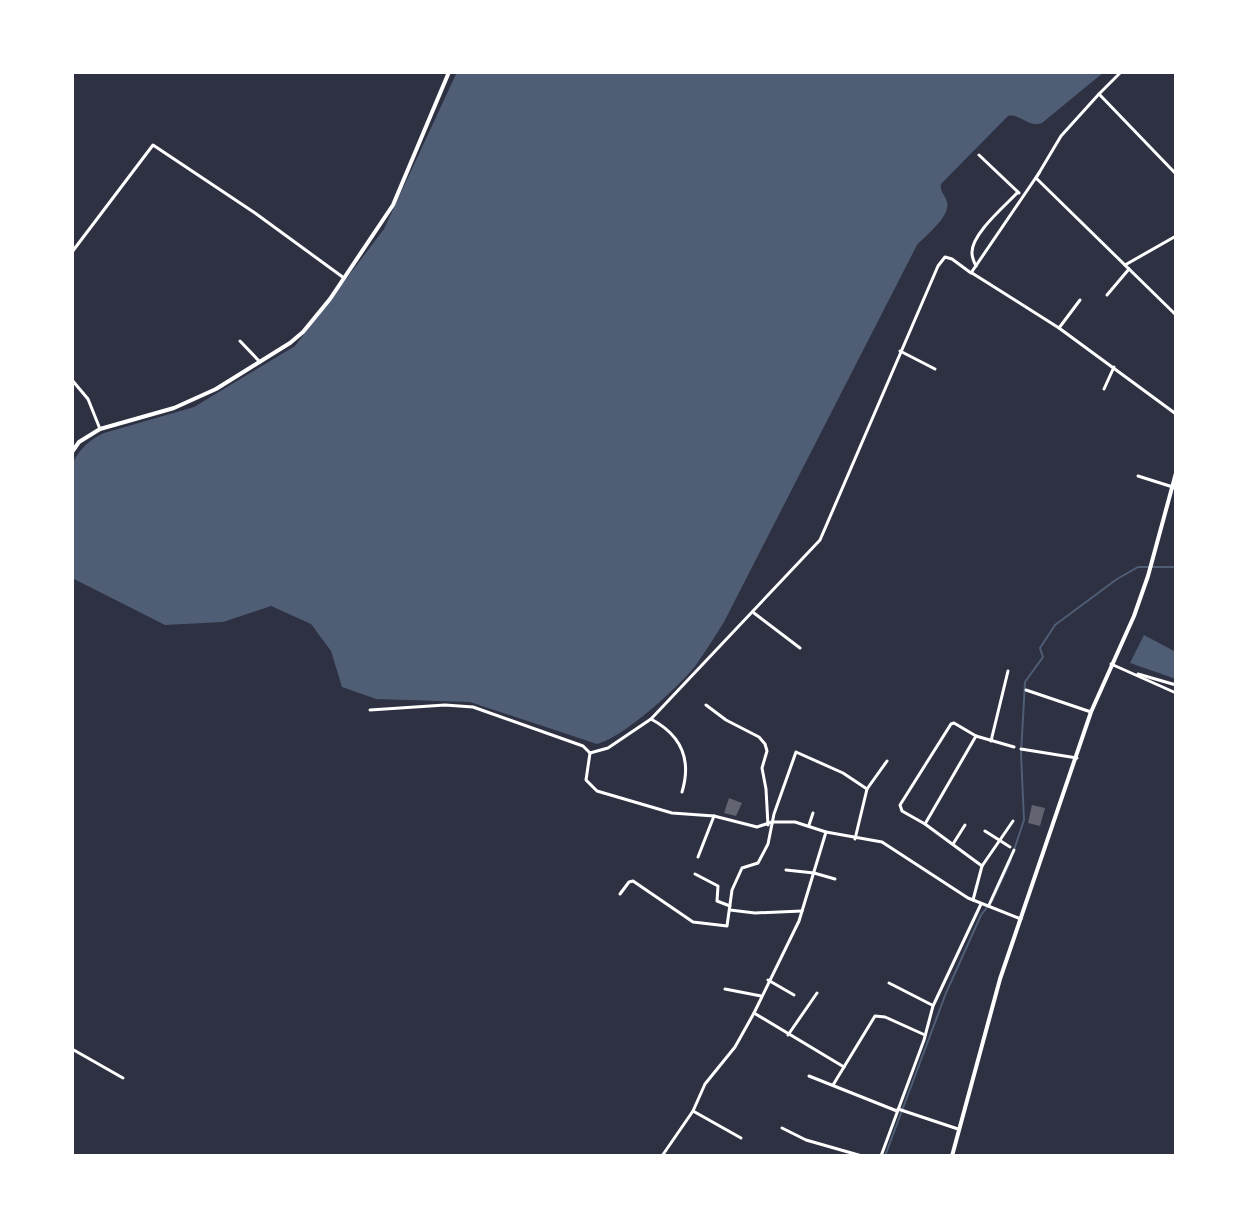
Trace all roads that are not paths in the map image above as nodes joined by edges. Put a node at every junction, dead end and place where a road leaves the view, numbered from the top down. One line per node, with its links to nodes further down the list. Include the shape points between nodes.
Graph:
1 (449, 72): 14 (main road, via 393,205)
2 (1121, 72): 3 (street)
3 (1099, 94): 5 (street); 6 (street, via 1061,136)
4 (980, 156): 7 (street)
5 (1176, 174)
6 (1037, 176): 7 (street); 10 (street)
7 (1020, 194): 11 (street); 11 (street, via 992,217 975,243)
8 (1176, 236): 10 (street)
9 (72, 252): 14 (street, via 153,145)
10 (1125, 265): 12 (street)
11 (976, 266): 13 (street)
12 (1129, 269): 15 (street); 17 (street)
13 (971, 273): 18 (street); 20 (street, via 950,257 942,260)
14 (344, 278): 21 (main road, via 303,332)
15 (1107, 295)
16 (1080, 300): 18 (street)
17 (1176, 315)
18 (1059, 328): 22 (street)
19 (240, 341): 21 (street)
20 (900, 351): 23 (street); 32 (street, via 820,540)
21 (260, 362): 27 (main road, via 174,408)
22 (1114, 367): 25 (street); 26 (street)
23 (935, 369)
24 (72, 380): 27 (street, via 88,399)
25 (1104, 389)
26 (1176, 414)
27 (100, 429): 28 (main road)
28 (72, 452)
29 (1176, 473): 31 (main road)
30 (1138, 476): 31 (street)
31 (1174, 488): 34 (main road, via 1134,616)
32 (754, 613): 33 (street); 43 (street)
33 (800, 648)
34 (1111, 664): 36 (street); 42 (main road)
35 (1008, 671): 45 (street)
36 (1134, 673): 37 (street); 39 (street)
37 (1176, 685)
38 (1026, 690): 42 (street)
39 (1176, 693)
40 (706, 705): 56 (street, via 765,744 762,771)
41 (370, 710): 48 (street, via 473,707)
42 (1091, 712): 49 (main road)
43 (651, 719): 48 (street, via 608,748); 52 (street, via 683,747)
44 (976, 736): 45 (street); 57 (street); 57 (street, via 951,724 903,800 901,810)
45 (991, 741): 46 (street)
46 (1014, 747)
47 (1021, 749): 49 (street)
48 (590, 753): 54 (street, via 586,780 597,791 655,810)
49 (1077, 758): 76 (main road)
50 (887, 761): 51 (street)
51 (867, 789): 56 (street, via 796,752); 62 (street)
52 (682, 792)
53 (813, 813): 58 (street)
54 (714, 816): 56 (street, via 750,826); 65 (street)
55 (1013, 821): 63 (street)
56 (770, 824): 58 (street); 74 (street, via 758,863 739,871)
57 (925, 824): 64 (street)
58 (809, 825): 61 (street)
59 (965, 825): 64 (street)
60 (985, 831): 63 (street)
61 (826, 832): 62 (street); 68 (street)
62 (855, 839): 72 (street, via 882,842)
63 (1000, 841): 66 (street); 73 (street, via 1012,849)
64 (953, 844): 66 (street)
65 (698, 857)
66 (982, 866): 72 (street)
67 (786, 870): 68 (street)
68 (814, 873): 70 (street); 75 (street)
69 (695, 874): 74 (street, via 718,886 717,901)
70 (835, 879)
71 (620, 894): 74 (street, via 633,881 702,925 724,927)
72 (973, 900): 73 (street)
73 (986, 905): 76 (street); 83 (street)
74 (730, 908): 75 (street)
75 (802, 911): 77 (street)
76 (1021, 919): 95 (main road)
77 (768, 980): 81 (street); 82 (street)
78 (889, 983): 83 (street)
79 (725, 989): 82 (street)
80 (817, 993): 85 (street)
81 (794, 995)
82 (761, 996): 84 (street)
83 (933, 1006): 86 (street)
84 (754, 1013): 85 (street); 93 (street, via 705,1084)
85 (788, 1035): 88 (street)
86 (925, 1035): 88 (street, via 875,1016); 92 (street)
87 (72, 1049): 90 (street)
88 (844, 1067): 91 (street)
89 (809, 1076): 91 (street)
90 (123, 1078)
91 (833, 1085): 92 (street)
92 (898, 1110): 95 (street); 99 (street)
93 (693, 1111): 96 (street); 97 (street)
94 (782, 1128): 98 (street)
95 (958, 1129): 100 (main road)
96 (741, 1138)
97 (662, 1156)
98 (862, 1156)
99 (881, 1156)
100 (952, 1156)

